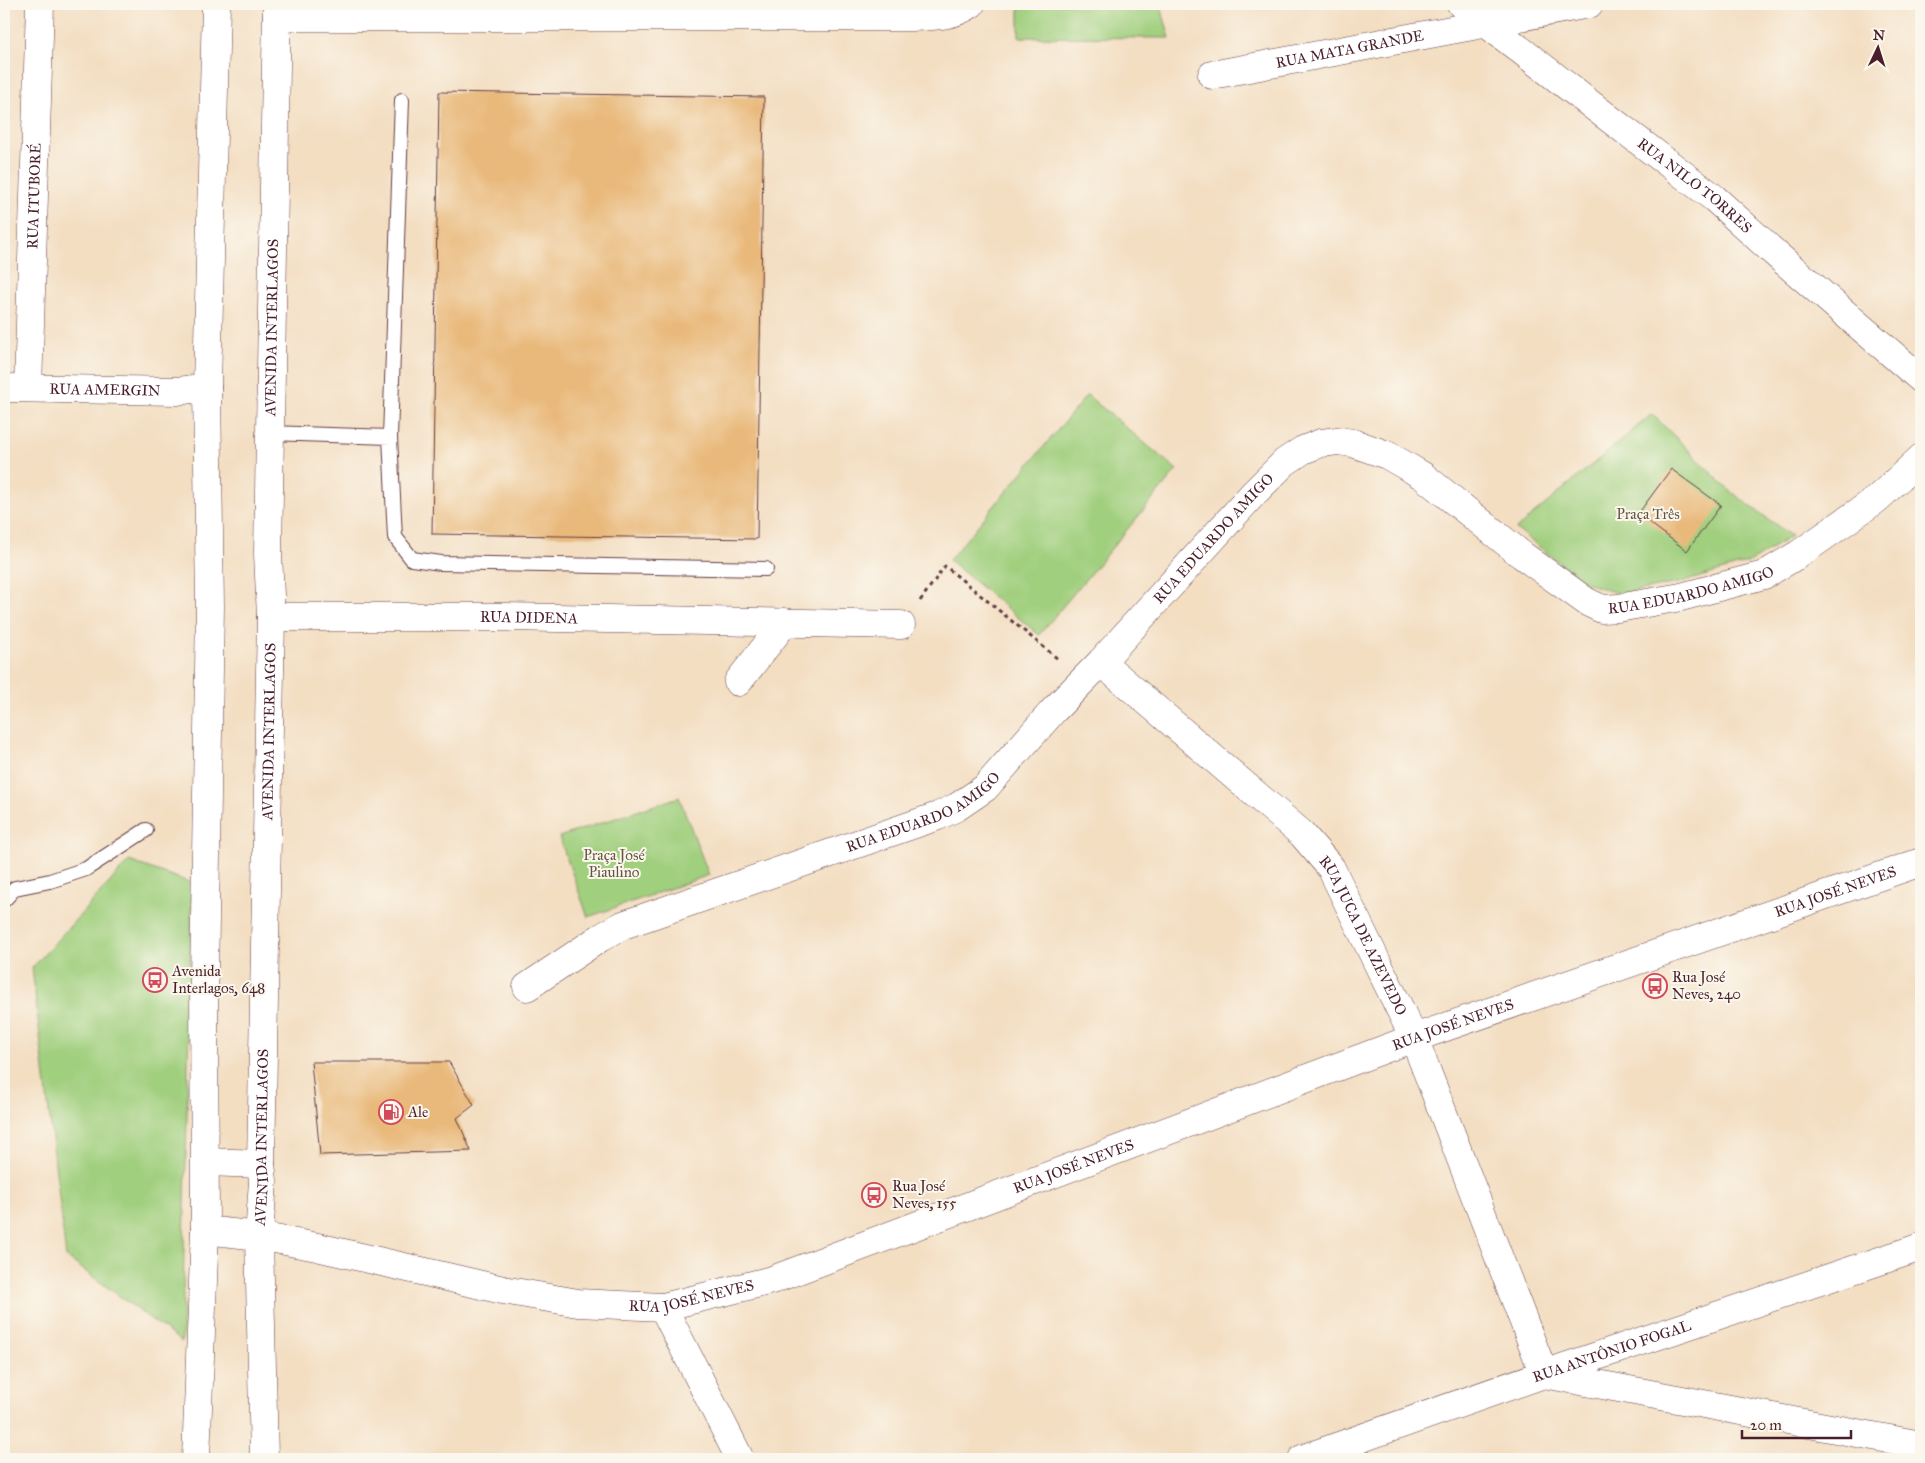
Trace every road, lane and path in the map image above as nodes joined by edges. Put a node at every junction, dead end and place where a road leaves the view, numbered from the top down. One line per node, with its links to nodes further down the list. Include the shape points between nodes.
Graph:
1 (40, 4): 12 (street, RUA ITUBORÉ)
2 (216, 4): 11 (street)
3 (971, 4): 6 (street, via 949,14 909,17)
4 (1461, 4): 7 (street, RUA NILO TORRES)
5 (1589, 4): 7 (street, RUA MATA GRANDE)
6 (277, 10): 13 (street, AVENIDA INTERLAGOS)
7 (1487, 24): 8 (street, RUA MATA GRANDE); 10 (street, RUA NILO TORRES, via 1714,198)
8 (1212, 75)
9 (402, 100): 14 (lane)
10 (1921, 379)
11 (207, 387): 12 (street, RUA AMERGIN, via 178,391); 27 (street, via 210,607 204,980)
12 (16, 388)
13 (269, 433): 14 (lane); 17 (street, AVENIDA INTERLAGOS)
14 (390, 437): 16 (lane, via 395,537 412,559 441,564)
15 (1921, 458): 20 (street, RUA EDUARDO AMIGO, via 1877,499 1764,575 1681,597 1602,609 1522,556 1423,476 1387,455 1353,443 1321,443 1285,462)
16 (766, 569)
17 (271, 617): 18 (street, RUA DIDENA); 28 (street, AVENIDA INTERLAGOS)
18 (785, 622): 19 (street, RUA DIDENA); 21 (street)
19 (902, 625): 20 (path, via 946,566)
20 (1092, 671): 25 (street, RUA EDUARDO AMIGO, via 985,788 957,808 623,925); 26 (street, RUA JUCA DE AZEVEDO, via 1302,834 1331,868)
21 (738, 682)
22 (146, 830): 24 (lane, via 86,868 14,888)
23 (1921, 862): 26 (street, RUA JOSÉ NEVES)
24 (4, 900)
25 (527, 986)
26 (1414, 1038): 32 (street, RUA JOSÉ NEVES, via 772,1280); 33 (street, RUA JUCA DE AZEVEDO)
27 (206, 1162): 28 (street); 29 (street)
28 (261, 1164): 30 (street, AVENIDA INTERLAGOS)
29 (205, 1230): 30 (street, RUA JOSÉ NEVES); 35 (street)
30 (259, 1236): 32 (street, RUA JOSÉ NEVES, via 503,1290 578,1303); 36 (street, AVENIDA INTERLAGOS)
31 (1921, 1247): 33 (street, RUA ANTÔNIO FOGAL)
32 (663, 1307): 37 (street)
33 (1544, 1374): 34 (street); 38 (street, RUA ANTÔNIO FOGAL)
34 (1921, 1445)
35 (196, 1459)
36 (264, 1459)
37 (740, 1459)
38 (1302, 1459)

